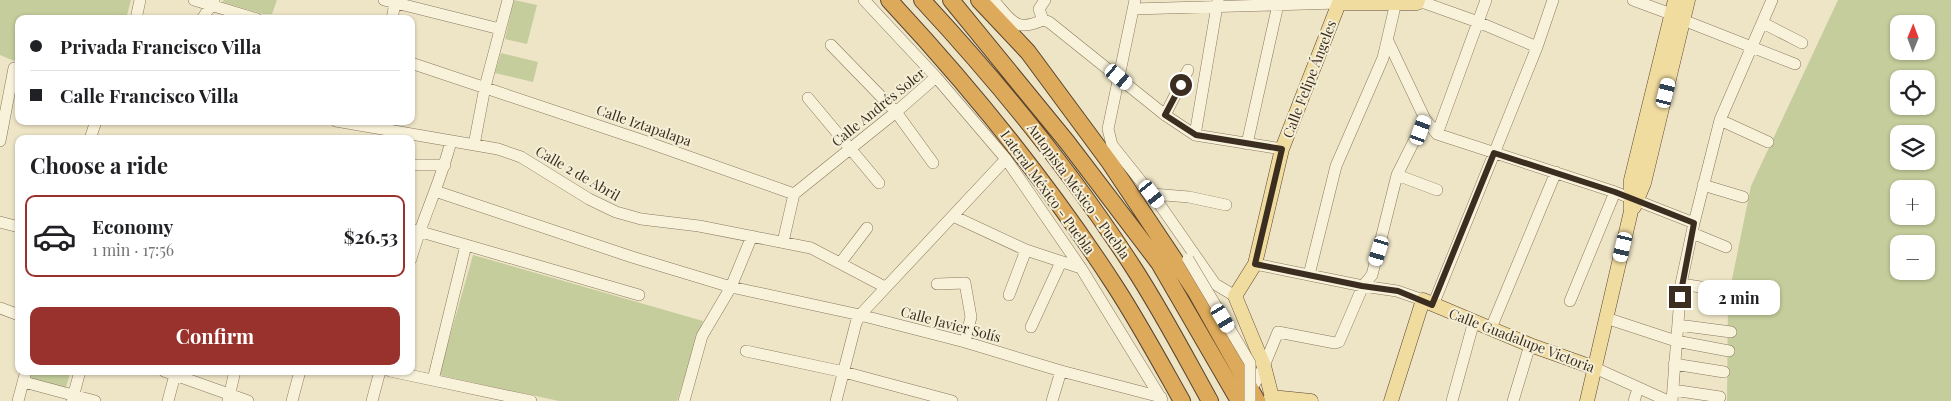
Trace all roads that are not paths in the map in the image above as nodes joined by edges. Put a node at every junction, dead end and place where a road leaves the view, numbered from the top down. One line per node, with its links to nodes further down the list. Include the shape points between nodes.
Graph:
1 (140, 0): 26 (street)
2 (194, 0): 22 (street)
3 (508, 0): 34 (street)
4 (864, 0): 44 (street)
5 (890, 0): 156 (highway, Lateral México - Puebla, via 961,80 1052,194 1116,287)
6 (922, 0): 157 (highway, Autopista México - Puebla, via 1006,94 1070,177 1137,272)
7 (951, 0): 158 (highway, Autopista México - Puebla, via 1067,142 1159,263)
8 (979, 0): 57 (highway)
9 (994, 0): 31 (street, via 1016,25 1025,26)
10 (1045, 0): 31 (street, via 1039,8)
11 (1486, 0): 32 (street)
12 (1553, 0): 38 (street)
13 (1633, 0): 30 (street)
14 (1675, 0): 30 (main road)
15 (1688, 0): 30 (main road)
16 (1772, 0): 33 (street)
17 (1362, 1): 21 (main road); 24 (main road)
18 (1417, 1): 21 (main road); 32 (street)
19 (389, 2): 29 (street); 34 (street)
20 (1279, 2): 23 (street); 24 (street); 59 (street)
21 (1396, 2): 35 (street)
22 (213, 3): 27 (street); 28 (street)
23 (1218, 3): 25 (street); 54 (street)
24 (1339, 3): 62 (main road, Calle Felipe Ángeles)
25 (1134, 4): 45 (street)
26 (137, 15)
27 (205, 15)
28 (246, 15)
29 (391, 15)
30 (1677, 17): 39 (street); 78 (main road, via 1631,180)
31 (1043, 20): 45 (street)
32 (1478, 22): 38 (street); 53 (street)
33 (1762, 23): 36 (street); 39 (street)
34 (500, 28): 46 (street)
35 (1388, 41): 50 (street); 96 (street, via 1336,166)
36 (1802, 44)
37 (831, 45): 48 (street)
38 (1537, 47): 63 (street)
39 (1752, 47): 41 (street); 51 (street)
40 (415, 64): 46 (street, Calle Iztapalapa)
41 (1795, 64)
42 (14, 68): 55 (street)
43 (1188, 70): 49 (street)
44 (936, 76): 48 (street, Calle Andrés Soler); 64 (street, Calle Andrés Soler)
45 (1119, 77): 49 (street); 57 (street)
46 (485, 87): 60 (street); 75 (street, Calle Iztapalapa)
47 (808, 98): 61 (street)
48 (896, 112): 61 (street, Calle Andrés Soler); 65 (street)
49 (1165, 115): 54 (street)
50 (1425, 119): 53 (street); 69 (street)
51 (1720, 120): 58 (street); 71 (street)
52 (368, 125): 56 (street, Calle 2 de Abril)
53 (1438, 134): 63 (street)
54 (1196, 135): 59 (street)
55 (0, 139)
56 (451, 141): 60 (street, Calle 2 de Abril); 67 (street)
57 (1103, 141): 76 (street, via 1112,145); 144 (highway)
58 (1768, 142)
59 (1247, 144): 62 (street)
60 (474, 145): 87 (street, Calle 2 de Abril, via 521,157 616,212 641,219)
61 (851, 148): 70 (street); 75 (street, Calle Andrés Soler)
62 (1282, 149): 94 (main road, Calle Felipe Ángeles)
63 (1494, 153): 68 (street); 107 (street)
64 (1006, 159): 80 (street); 95 (street, Calle Andrés Soler)
65 (933, 163)
66 (415, 165): 67 (street)
67 (445, 165): 73 (street)
68 (1556, 172): 74 (street); 115 (street)
69 (1397, 176): 72 (street); 99 (street, via 1372,274)
70 (879, 183)
71 (1703, 185): 77 (street); 85 (street)
72 (1437, 190)
73 (435, 191): 86 (street); 100 (street, Calle Javier Solís)
74 (1615, 192): 78 (street); 106 (street)
75 (794, 194): 88 (street)
76 (1152, 194): 79 (street); 82 (street)
77 (1743, 197)
78 (1633, 203): 85 (street); 111 (main road)
79 (1226, 205)
80 (953, 216): 91 (street); 101 (street)
81 (0, 222): 83 (street)
82 (1172, 222): 105 (street, via 1215,284); 159 (street, bridge, via 1188,259 1250,364)
83 (15, 226)
84 (867, 228): 92 (street)
85 (1693, 228): 90 (street); 98 (street)
86 (415, 230): 89 (street)
87 (752, 236): 88 (street, Calle 2 de Abril); 100 (street)
88 (783, 242): 92 (street, Calle 2 de Abril, via 811,248)
89 (466, 244): 103 (street); 136 (street)
90 (1726, 248)
91 (1026, 250): 93 (street); 104 (street)
92 (841, 262): 101 (street, Calle 2 de Abril)
93 (1061, 262): 95 (street); 114 (street)
94 (1255, 264): 96 (street, Calle Guadalupe Victoria); 105 (main road, Calle Felipe Ángeles)
95 (1081, 268): 143 (street, Calle Andrés Soler)
96 (1309, 275): 99 (street, Calle Guadalupe Victoria)
97 (937, 284): 118 (street, via 965,284 970,317)
98 (1681, 284): 102 (street); 113 (street)
99 (1362, 286): 107 (street, Calle Guadalupe Victoria, via 1398,291); 123 (street, via 1339,342 1278,332)
100 (731, 288): 110 (street, Calle Javier Solís); 152 (street, via 702,336)
101 (885, 288): 110 (street)
102 (1727, 291)
103 (638, 295)
104 (1009, 295)
105 (1236, 296): 123 (main road)
106 (1570, 301)
107 (1428, 303): 112 (main road, Calle Guadalupe Victoria); 161 (main road)
108 (0, 308): 109 (street)
109 (15, 314)
110 (860, 315): 118 (street, Calle Javier Solís); 126 (street)
111 (1606, 318): 117 (street); 124 (main road)
112 (1474, 321): 115 (main road, Calle Guadalupe Victoria); 162 (street)
113 (1678, 325): 116 (street); 117 (street)
114 (1031, 327)
115 (1491, 328): 119 (main road, Calle Guadalupe Victoria)
116 (1731, 332)
117 (1676, 341): 121 (street); 122 (street)
118 (965, 342): 125 (street, Calle Javier Solís)
119 (1530, 345): 124 (main road, Calle Guadalupe Victoria); 163 (street)
120 (746, 351): 126 (street)
121 (1729, 351)
122 (1674, 364): 127 (street); 139 (street)
123 (1264, 366): 137 (street); 144 (main road)
124 (1595, 368): 138 (street, Calle Guadalupe Victoria); 164 (main road)
125 (1061, 371): 143 (street, Calle Javier Solís); 155 (street)
126 (844, 372): 153 (street); 154 (street)
127 (1724, 372)
128 (79, 375): 141 (street)
129 (171, 375): 147 (street)
130 (176, 375): 142 (street)
131 (234, 375): 142 (street)
132 (299, 375): 149 (street)
133 (379, 375): 150 (street)
134 (409, 375): 136 (street)
135 (25, 377): 141 (street); 145 (street)
136 (433, 380): 151 (street)
137 (1255, 383)
138 (1638, 388): 165 (street); 166 (street, Calle Guadalupe Victoria)
139 (1672, 395): 140 (street)
140 (1720, 397)
141 (72, 398): 146 (street)
142 (229, 398): 148 (street)
143 (1162, 399)
144 (1267, 400): 160 (main road)
145 (18, 401)
146 (95, 401)
147 (168, 401)
148 (248, 401)
149 (292, 401)
150 (372, 401)
151 (531, 401)
152 (684, 401)
153 (836, 401)
154 (952, 401)
155 (1052, 401)
156 (1182, 401)
157 (1210, 401)
158 (1239, 401)
159 (1250, 401)
160 (1311, 401)
161 (1391, 401)
162 (1452, 401)
163 (1513, 401)
164 (1587, 401)
165 (1634, 401)
166 (1668, 401)

